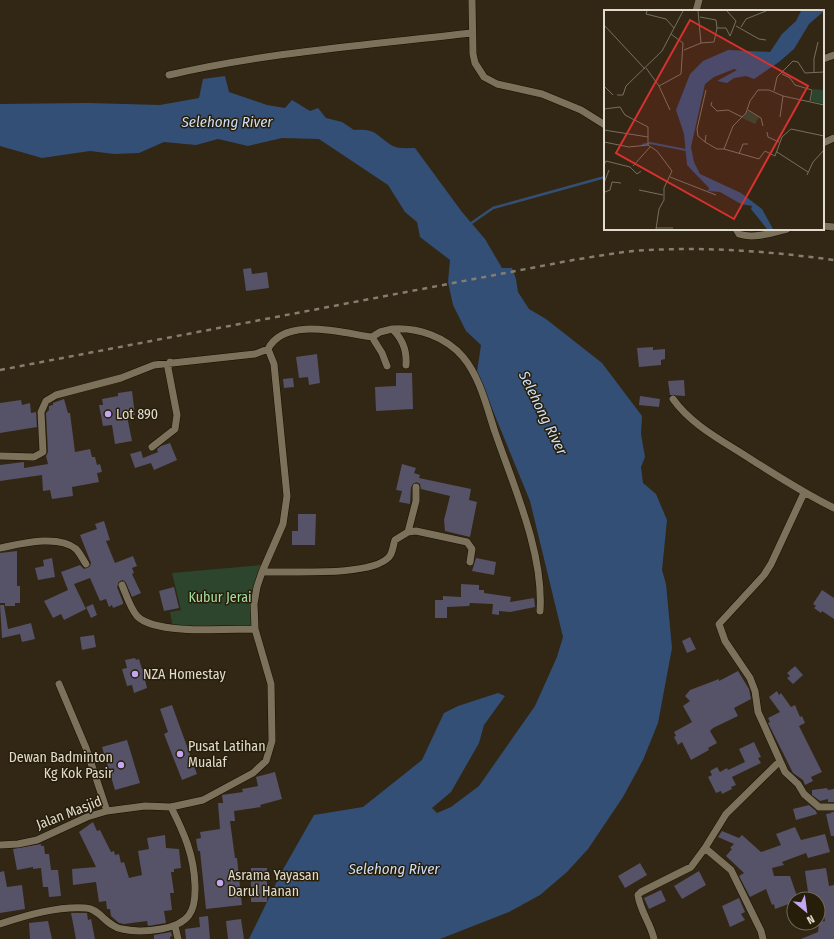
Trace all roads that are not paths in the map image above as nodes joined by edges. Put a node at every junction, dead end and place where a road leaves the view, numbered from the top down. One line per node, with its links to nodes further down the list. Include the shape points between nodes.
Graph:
1 (472, 0): 4 (street)
2 (699, 0): 3 (street)
3 (696, 10)
4 (471, 33): 7 (street, via 272,56); 8 (street, via 475,64 484,77 497,84 542,94 581,110)
5 (834, 55): 6 (street)
6 (824, 60)
7 (169, 75)
8 (604, 125)
9 (834, 138): 10 (street)
10 (824, 143)
11 (824, 226): 12 (street)
12 (834, 227)
13 (737, 230): 14 (street, via 742,235 760,235)
14 (782, 230)
15 (392, 329): 16 (street); 19 (street, via 404,345); 33 (street, via 406,328 443,340 463,357 474,375 534,548 542,591)
16 (372, 337): 17 (street, via 302,329 279,336 272,341); 20 (street)
17 (268, 349): 18 (street, via 255,354); 31 (street, Jalan Masjid, via 274,364 287,496 283,524)
18 (170, 362): 22 (street, via 168,368 177,415 175,429); 23 (street, via 50,398 41,412 43,452 34,457)
19 (406, 365)
20 (388, 366)
21 (673, 399): 25 (street, via 680,408 712,434)
22 (152, 447)
23 (0, 456)
24 (416, 487): 27 (street, via 416,501)
25 (804, 493): 26 (street); 36 (street, via 764,575 719,624 725,641 750,678 758,712)
26 (834, 508)
27 (408, 532): 29 (street, via 416,531 467,542 472,549); 31 (street, via 395,540 390,556 386,560 359,570)
28 (0, 548): 30 (street, via 38,541 62,543 75,549)
29 (470, 562)
30 (86, 564)
31 (262, 572): 34 (street, Jalan Masjid, via 255,599)
32 (122, 585): 34 (street, via 136,614 156,625 176,630)
33 (540, 611)
34 (255, 629): 37 (street, Jalan Masjid, via 271,684 272,741 266,761 253,773 215,795)
35 (59, 684): 39 (street, via 86,748)
36 (780, 761): 38 (street, via 785,772 819,807); 41 (street, via 726,814)
37 (171, 807): 39 (street, Jalan Masjid, via 145,806); 43 (street, via 182,828 194,866 194,907 189,916)
38 (834, 807)
39 (107, 811): 40 (street, Jalan Masjid, via 87,817 37,840)
40 (0, 844)
41 (705, 848): 45 (street, via 691,867 638,895); 46 (street, via 731,870)
42 (0, 924): 43 (street, via 29,915 87,908 95,911 109,924 122,929 142,931)
43 (175, 926): 44 (street)
44 (178, 939)
45 (654, 939)
46 (763, 939)

